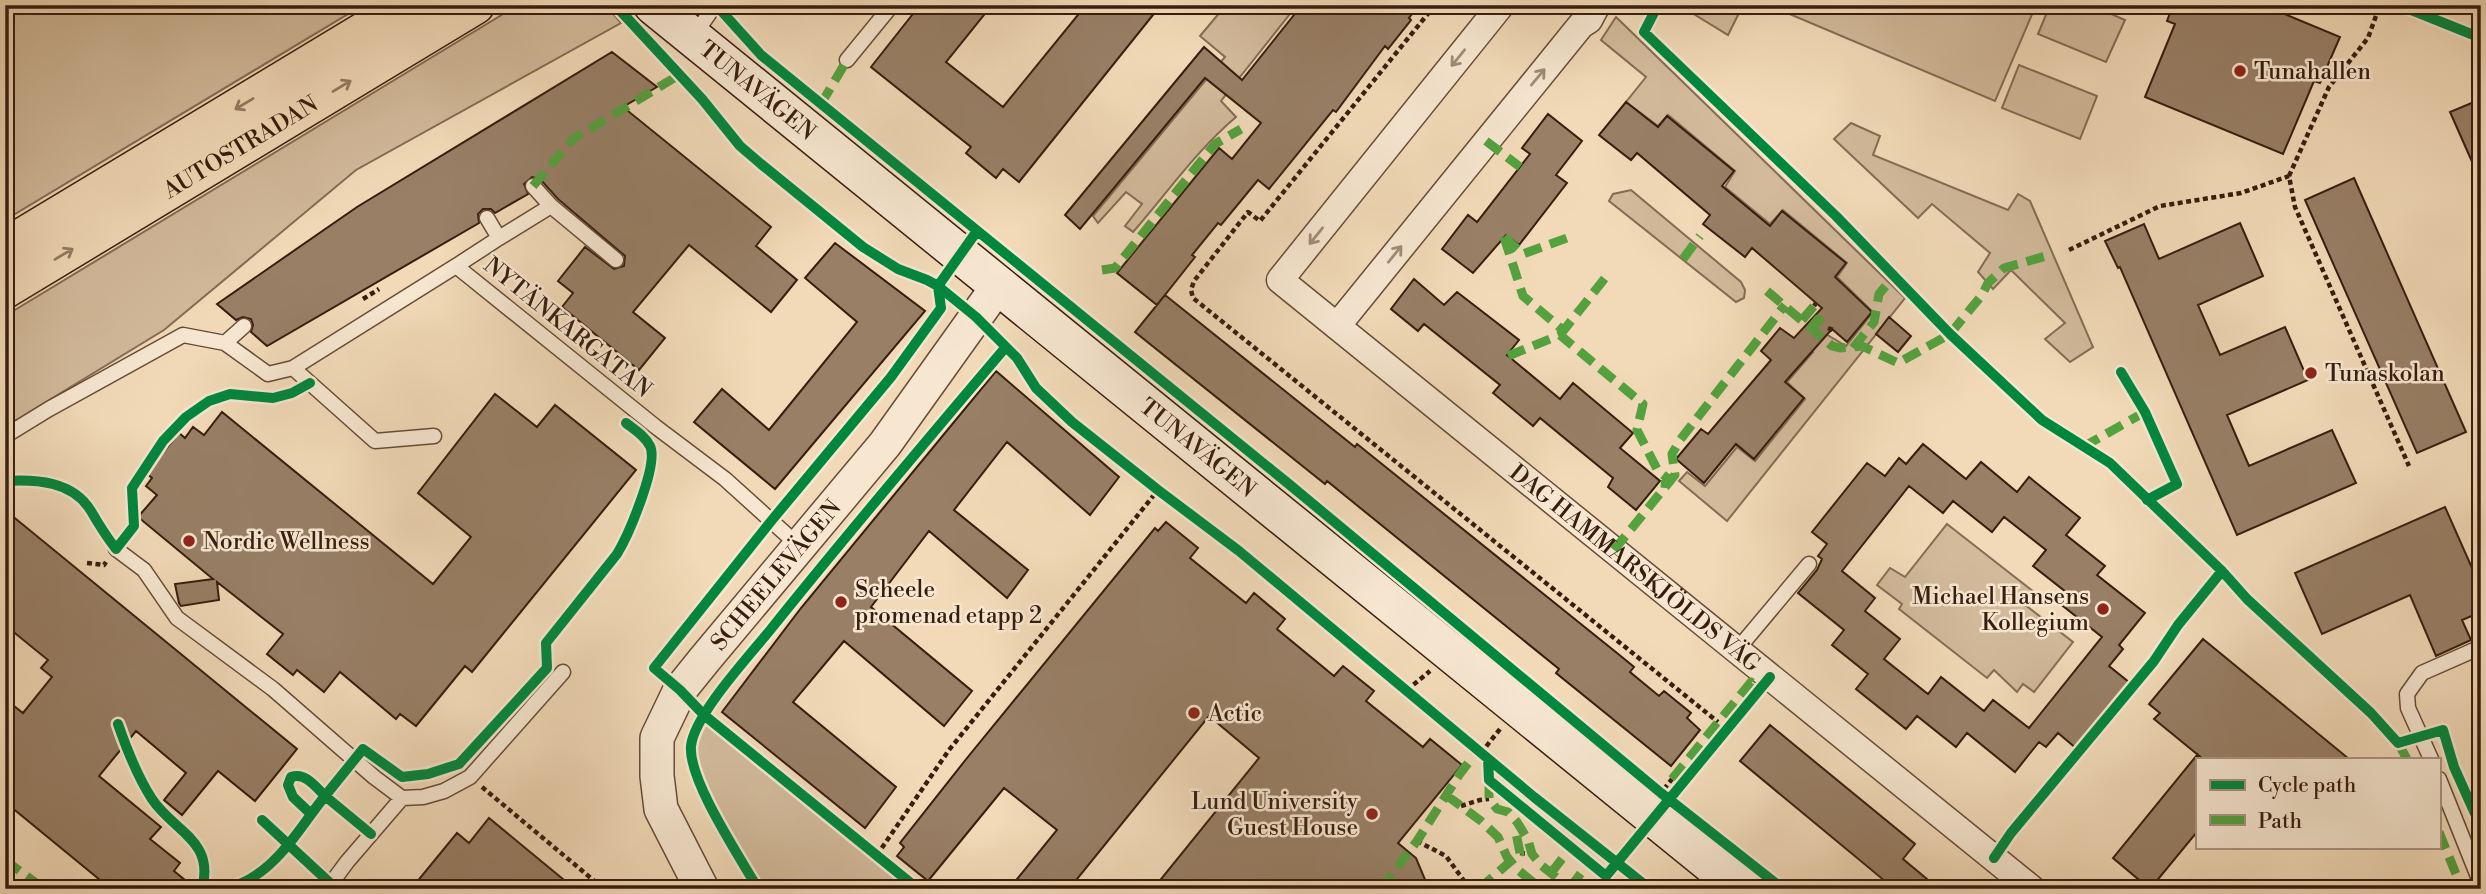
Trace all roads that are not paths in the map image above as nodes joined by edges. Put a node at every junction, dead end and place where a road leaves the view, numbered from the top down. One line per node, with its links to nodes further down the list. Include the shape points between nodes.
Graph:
1 (408, 5): 13 (highway, AUTOSTRADAN, one-way to 13)
2 (475, 5): 17 (highway, AUTOSTRADAN, one-way to 2)
3 (715, 5): 7 (lane)
4 (892, 5): 8 (lane)
5 (1501, 5): 19 (street, DAG HAMMARSKJÖLDS VÄG, one-way to 19, via 1280,280)
6 (1597, 5): 19 (street, one-way to 6)
7 (676, 21): 16 (main road, TUNAVÄGEN)
8 (847, 60)
9 (533, 186): 10 (lane)
10 (551, 206): 12 (lane); 14 (lane)
11 (487, 218): 12 (lane)
12 (499, 238): 15 (lane)
13 (5, 248)
14 (616, 260)
15 (456, 266): 21 (lane, NYTÄNKARGATAN); 24 (lane, NYTÄNKARGATAN, via 724,479)
16 (998, 286): 24 (street, SCHEELEVÄGEN, via 885,444); 36 (main road, TUNAVÄGEN)
17 (5, 289)
18 (244, 326): 20 (lane)
19 (1337, 326): 28 (street, DAG HAMMARSKJÖLDS VÄG)
20 (225, 343): 21 (lane, via 268,374); 22 (lane, via 183,335)
21 (293, 368): 23 (lane, via 375,441)
22 (5, 436)
23 (435, 436)
24 (799, 545): 35 (street, SCHEELEVÄGEN, via 680,690 657,738 661,809)
25 (116, 549): 32 (lane, via 144,570 177,618 273,689)
26 (1809, 564): 28 (lane)
27 (2481, 647): 30 (lane, via 2422,673 2407,694)
28 (1737, 650): 37 (street, DAG HAMMARSKJÖLDS VÄG)
29 (563, 672): 32 (lane, via 470,777 444,791)
30 (2431, 758)
31 (2440, 782): 33 (lane)
32 (402, 798): 34 (lane)
33 (2481, 884)
34 (331, 887)
35 (702, 889)
36 (1742, 889)
37 (2032, 889)

